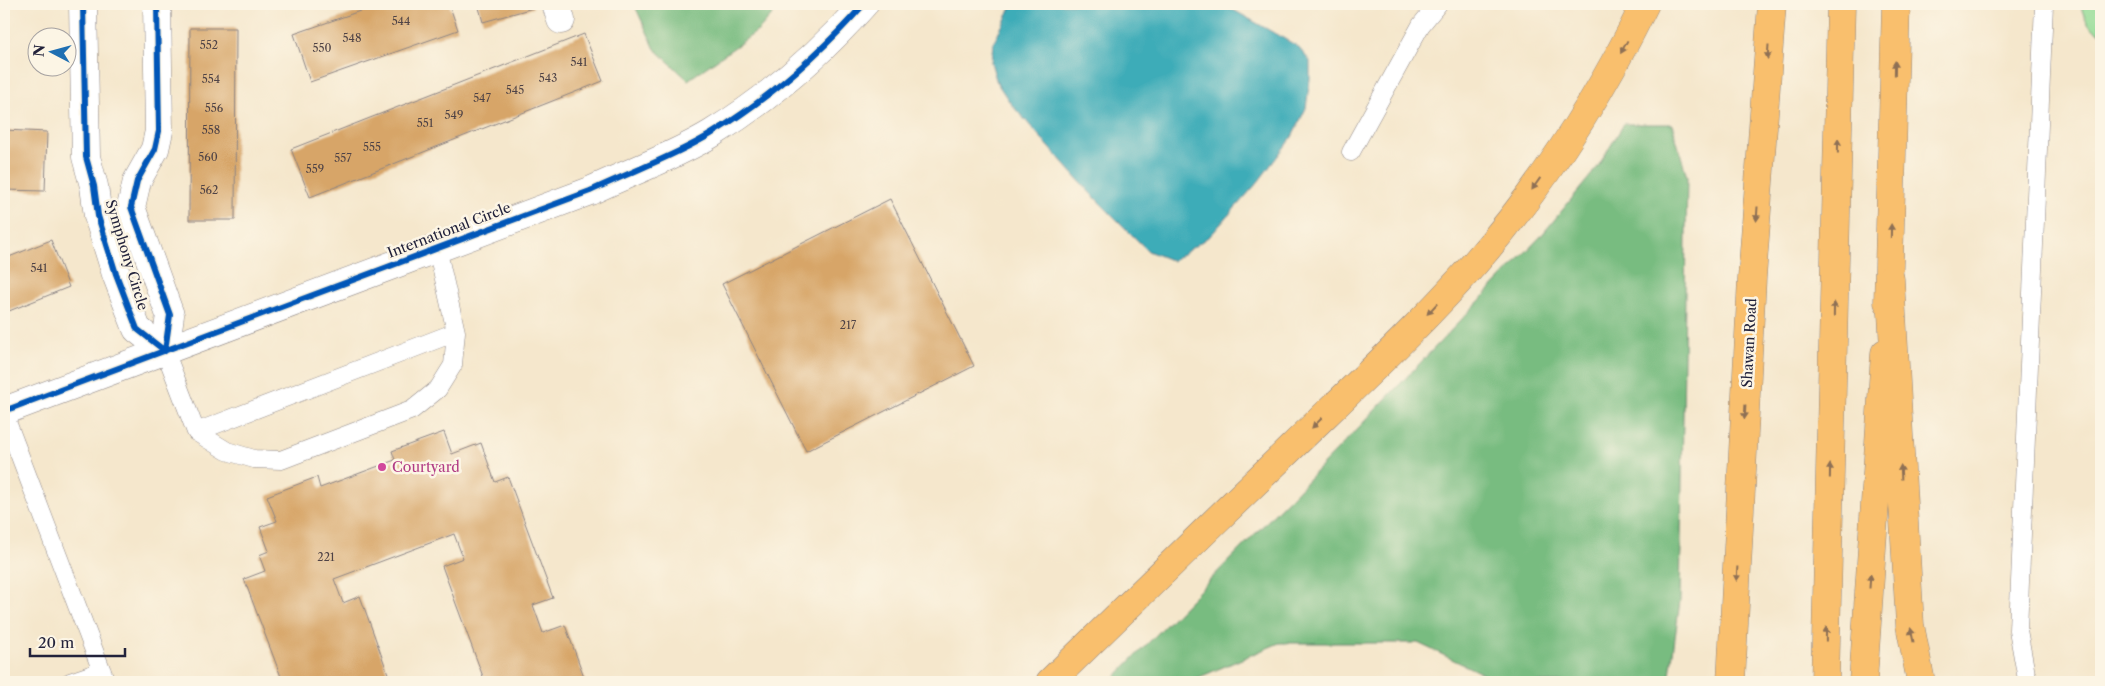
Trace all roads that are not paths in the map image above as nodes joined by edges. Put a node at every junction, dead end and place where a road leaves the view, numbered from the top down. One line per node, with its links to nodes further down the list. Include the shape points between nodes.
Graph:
1 (83, 4): 12 (street, Symphony Circle, via 86,157)
2 (157, 4): 11 (street, Symphony Circle, via 159,131 155,149 137,181)
3 (864, 4): 13 (street, International Circle, via 810,60 759,102 709,134 590,191)
4 (1438, 4): 10 (lane, via 1421,25)
5 (1645, 4): 21 (main road, one-way to 21, via 1624,48 1580,122 1476,262 1406,337)
6 (1772, 4): 22 (main road, Shawan Road, one-way to 22, via 1752,278)
7 (1841, 4): 23 (main road, one-way to 7)
8 (1896, 4): 14 (main road, one-way to 8)
9 (2044, 4): 26 (lane, via 2018,630)
10 (1351, 152)
11 (131, 207): 12 (street); 16 (street, Symphony Circle, via 170,315)
12 (98, 216): 16 (street, Symphony Circle, via 137,329)
13 (437, 248): 15 (lane); 16 (street, International Circle)
14 (1890, 279): 24 (main road, one-way to 14); 25 (main road, one-way to 14, via 1910,625)
15 (456, 332): 18 (lane); 18 (lane, via 453,365 438,389 412,410 281,460 254,459 227,451)
16 (165, 351): 17 (street, International Circle); 18 (lane)
17 (4, 412): 19 (lane)
18 (196, 432)
19 (104, 676): 20 (lane)
20 (70, 682)
21 (1050, 682)
22 (1731, 682)
23 (1825, 682)
24 (1863, 682)
25 (1921, 682)
26 (2030, 682)

